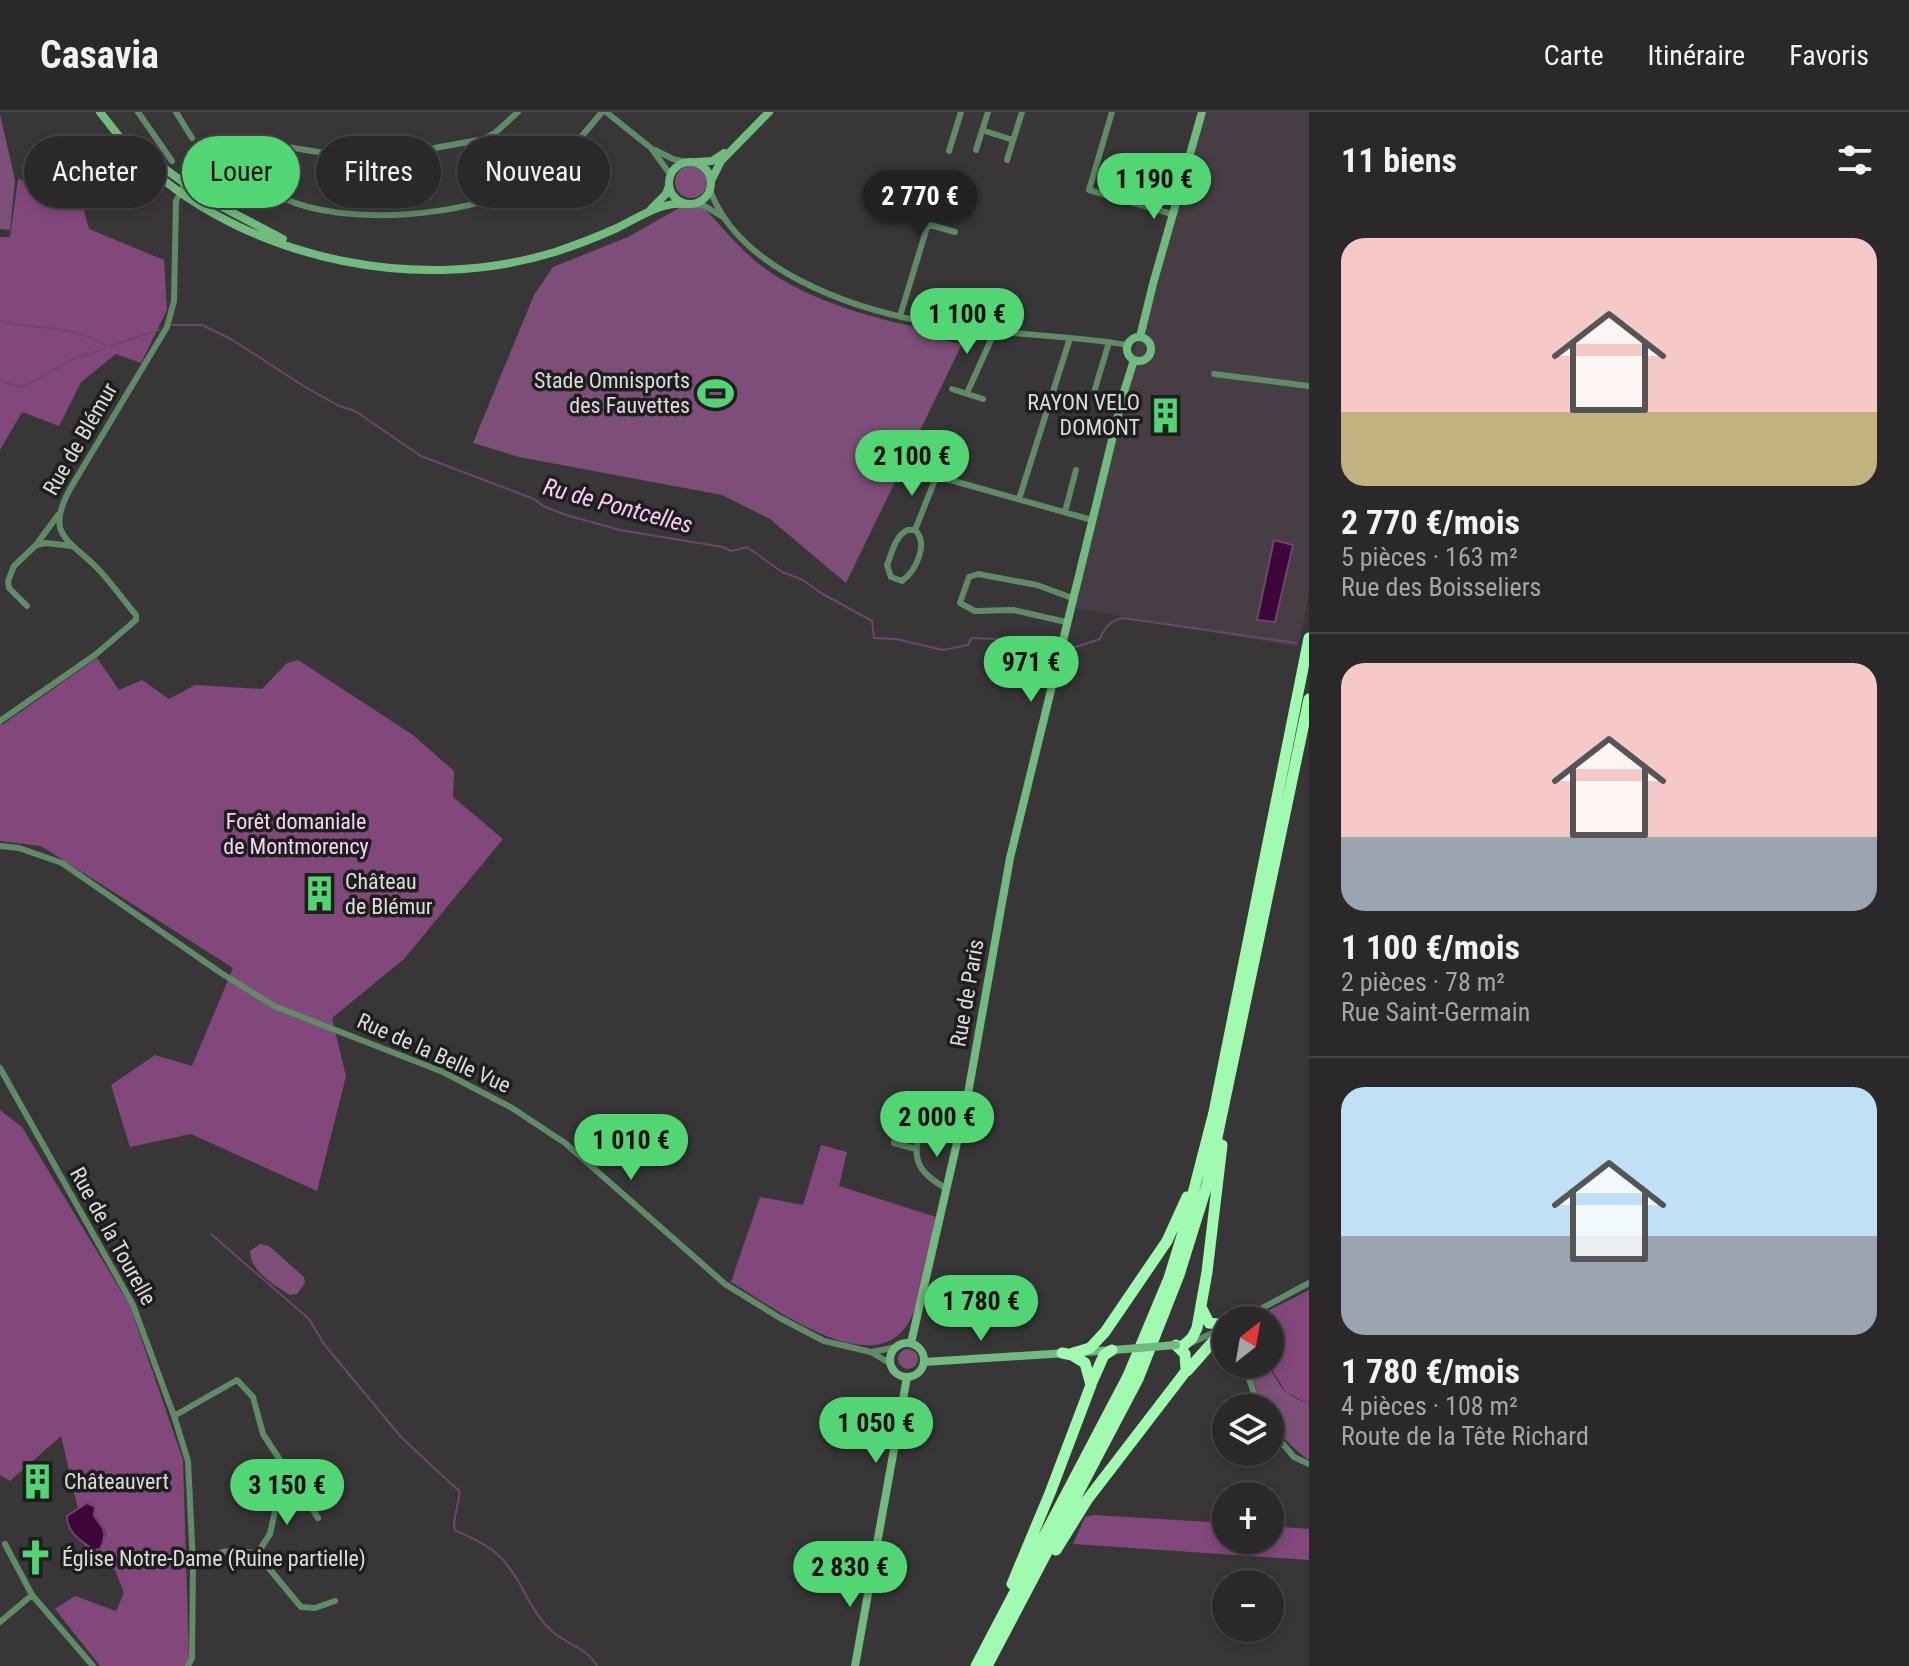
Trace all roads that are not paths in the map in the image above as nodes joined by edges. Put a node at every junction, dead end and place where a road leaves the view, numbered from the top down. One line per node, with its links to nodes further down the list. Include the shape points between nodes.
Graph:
1 (100, 112): 25 (street, via 137,157)
2 (138, 112): 20 (street)
3 (176, 112): 14 (street)
4 (518, 112): 5 (street, via 484,139 402,154 362,159 281,146 265,160 261,181 277,196 303,206 380,216 466,205 526,185 576,144)
5 (604, 112): 16 (street)
6 (763, 112): 21 (street, via 721,155)
7 (769, 112): 24 (street, via 721,161)
8 (961, 112): 18 (street)
9 (988, 112): 13 (street)
10 (1022, 112): 15 (street)
11 (1112, 112): 31 (street, via 1089,190)
12 (1202, 112): 31 (street)
13 (982, 130): 15 (street); 17 (street)
14 (191, 136)
15 (1013, 140): 19 (street)
16 (651, 148): 21 (street); 22 (street)
17 (976, 150)
18 (949, 151)
19 (1007, 160)
20 (172, 161)
21 (690, 162): 22 (street); 24 (street, via 709,172)
22 (670, 174): 23 (street)
23 (669, 186): 27 (street, via 674,197); 29 (street)
24 (711, 187): 27 (street, via 703,200); 32 (street)
25 (182, 188)
26 (182, 197): 53 (street, Rue de Blémur, via 176,211 174,301 167,327)
27 (688, 204): 29 (street); 32 (street, via 708,207)
28 (213, 208): 29 (street, via 246,229 325,256 373,266 450,269 535,257)
29 (647, 212)
30 (892, 214): 33 (street)
31 (1172, 214): 37 (street)
32 (725, 220): 35 (street, via 787,274)
33 (928, 224): 34 (street); 35 (street)
34 (955, 232)
35 (900, 316): 36 (street)
36 (995, 331): 38 (street); 46 (street)
37 (1140, 337): 40 (street); 41 (street, via 1149,343 1150,353)
38 (1070, 338): 39 (street); 51 (street)
39 (1109, 342): 40 (street); 45 (street)
40 (1128, 345): 41 (street)
41 (1134, 360): 54 (street, Rue de Paris)
42 (1214, 374): 43 (street)
43 (1309, 386)
44 (952, 389): 46 (street)
45 (1095, 389)
46 (967, 393): 47 (street)
47 (983, 399)
48 (942, 453): 50 (street)
49 (1076, 470): 52 (street)
50 (936, 476): 51 (street); 55 (street)
51 (1019, 499): 52 (street)
52 (1065, 512): 54 (street)
53 (58, 515): 56 (street); 57 (street, Rue de Blémur)
54 (1092, 520): 58 (street, Rue de Paris)
55 (915, 530): 55 (street, via 902,532 887,565 897,580 911,573 922,545)
56 (36, 545): 57 (street); 59 (street, via 14,566 8,581)
57 (72, 546): 63 (street, Rue de Blémur, via 102,573 136,620)
58 (1072, 598): 60 (street, Rue de Paris); 60 (street, via 978,574 969,577 960,603 975,611 1013,610)
59 (27, 606)
60 (1066, 622): 69 (street, Rue de Paris, via 1007,873)
61 (1309, 638): 67 (highway)
62 (1309, 699): 65 (highway)
63 (0, 721)
64 (0, 846): 81 (street, Rue de la Belle Vue, via 62,863 274,1006 443,1072 512,1108 565,1143 724,1284 824,1341)
65 (1234, 1060): 71 (highway); 99 (highway, via 1196,1224 1161,1325 1138,1379)
66 (0, 1068): 88 (street, Rue de la Tourelle, via 133,1305)
67 (1214, 1112): 73 (highway, via 1173,1231); 103 (highway, via 1186,1225 1151,1324)
68 (901, 1117): 69 (street, via 894,1143 916,1149 917,1162)
69 (947, 1189): 77 (street, Rue de Paris)
70 (1309, 1283): 72 (street)
71 (1201, 1299): 74 (highway, via 1201,1309); 78 (highway, via 1195,1333)
72 (1266, 1306)
73 (1112, 1322): 80 (highway, via 1109,1339); 82 (highway, via 1094,1344)
74 (1212, 1324)
75 (1212, 1332): 78 (street)
76 (1212, 1342): 86 (highway)
77 (911, 1343): 79 (street); 83 (street)
78 (1180, 1345): 80 (street, bridge); 86 (highway, via 1187,1363)
79 (896, 1347): 81 (street, Rue de la Belle Vue); 84 (street)
80 (1120, 1349): 82 (street); 87 (highway, via 1104,1355)
81 (871, 1352): 84 (street, Rue de la Belle Vue)
82 (1068, 1353): 83 (street); 87 (highway, via 1085,1363)
83 (924, 1362): 85 (street)
84 (891, 1364): 85 (street)
85 (907, 1377): 102 (street)
86 (1182, 1377): 99 (highway, via 1087,1500)
87 (1091, 1385): 103 (highway, via 1033,1537)
88 (174, 1416): 91 (street, via 237,1380 253,1397 263,1434); 95 (street, Rue de la Tourelle, via 188,1461)
89 (1284, 1445): 90 (street)
90 (1309, 1464)
91 (293, 1479): 92 (street); 94 (street, via 280,1488 270,1534)
92 (318, 1518)
93 (5, 1544): 96 (street)
94 (257, 1554): 95 (street, via 218,1553 203,1564); 97 (street, via 301,1607)
95 (193, 1563): 101 (street, Rue de la Tourelle)
96 (32, 1595): 98 (street); 100 (street)
97 (335, 1601)
98 (0, 1622)
99 (1005, 1631): 104 (highway)
100 (93, 1666)
101 (188, 1666)
102 (855, 1666)
103 (974, 1666)
104 (987, 1666)

